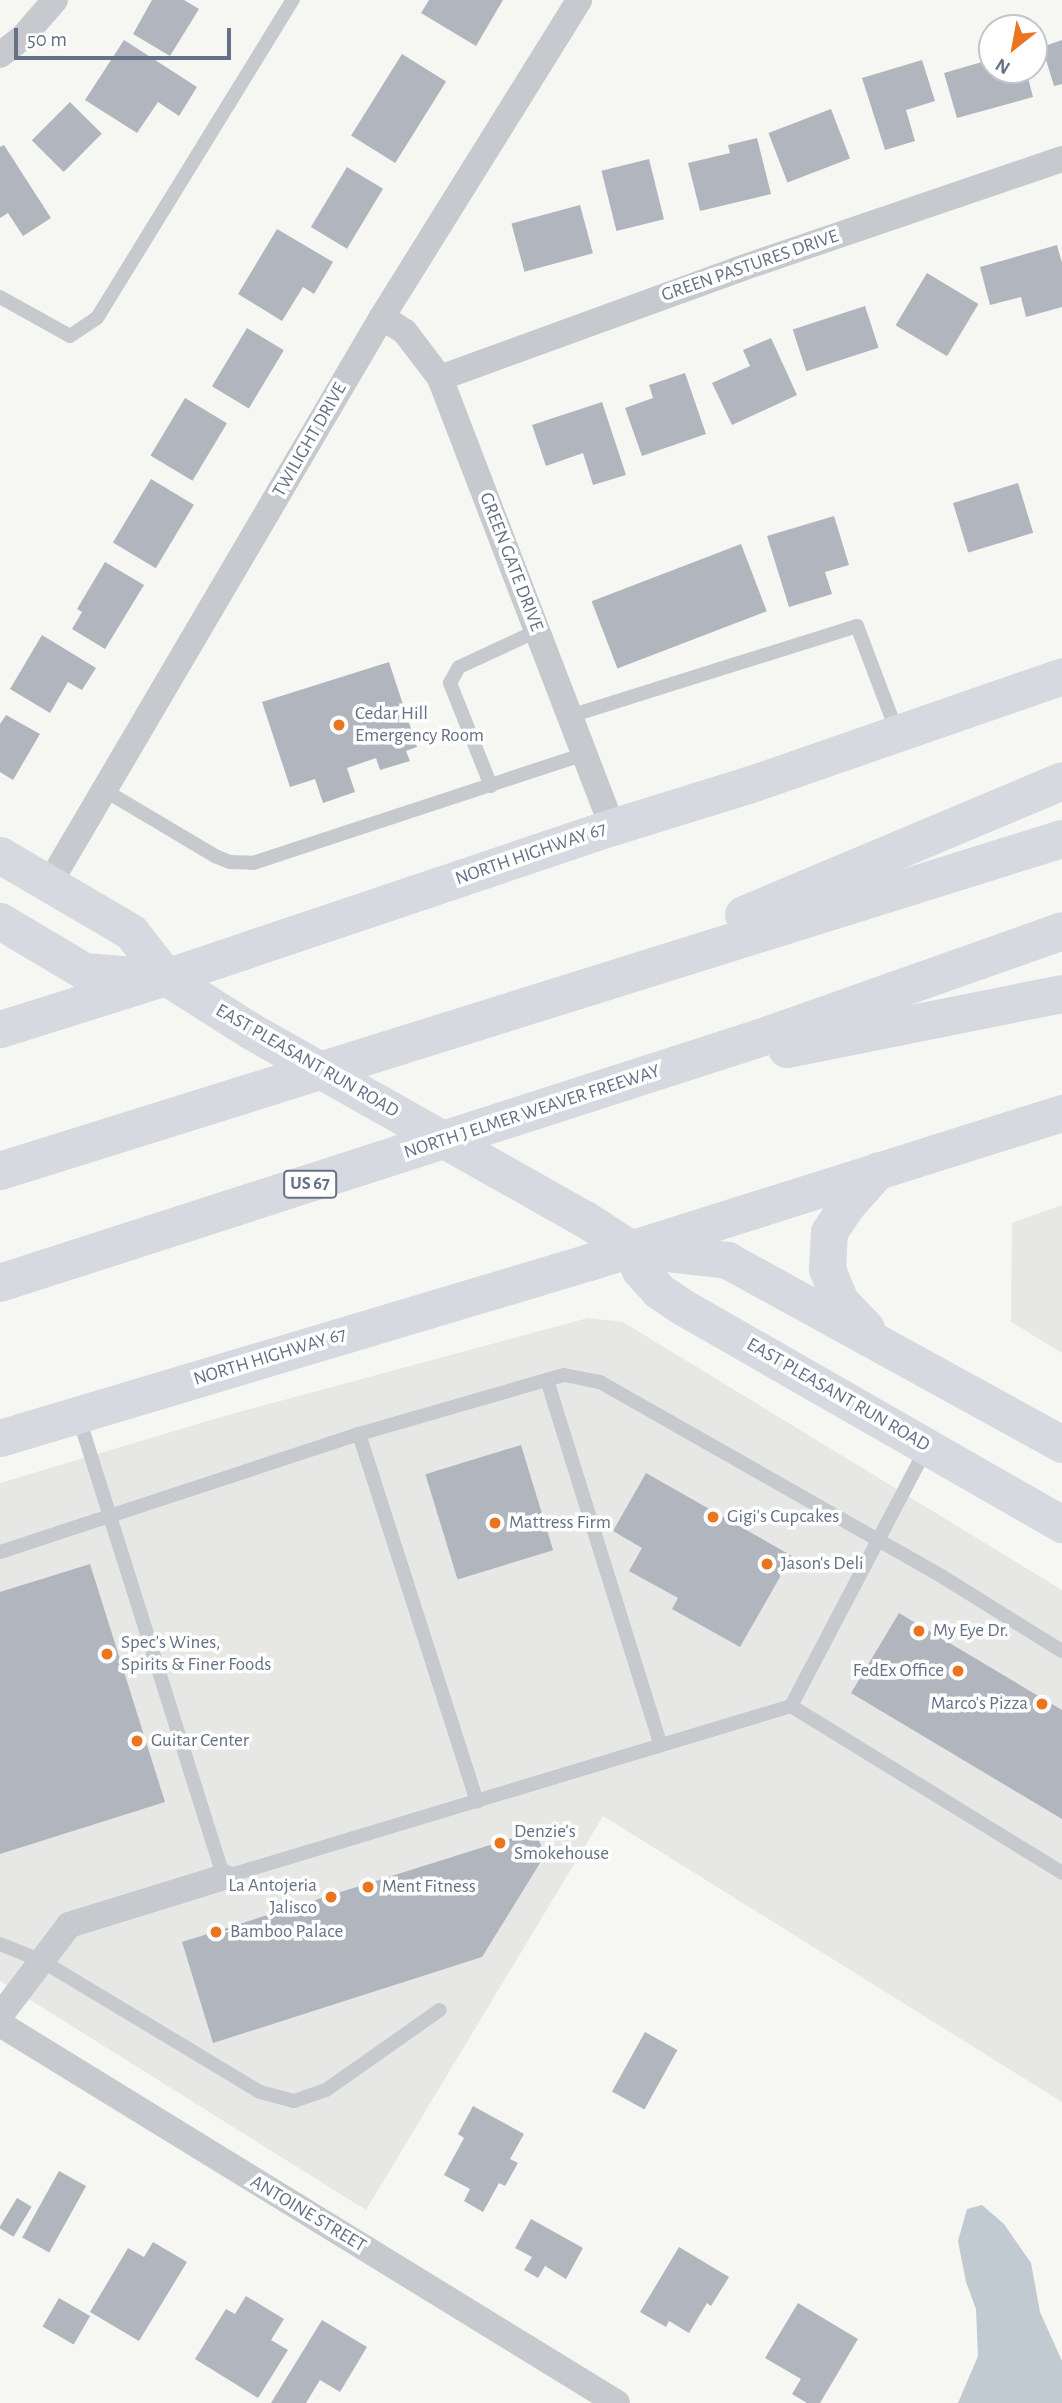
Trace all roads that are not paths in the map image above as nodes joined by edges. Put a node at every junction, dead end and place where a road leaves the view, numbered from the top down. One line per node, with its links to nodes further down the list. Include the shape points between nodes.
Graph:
1 (55, 0): 4 (street, via 23,37)
2 (293, 0): 6 (lane, via 97,317 70,336)
3 (579, 0): 7 (street, TWILIGHT DRIVE)
4 (0, 55)
5 (1062, 159): 8 (street, GREEN PASTURES DRIVE)
6 (0, 296)
7 (382, 317): 8 (street, GREEN GATE DRIVE, via 405,332); 16 (street, TWILIGHT DRIVE)
8 (440, 377): 9 (street, GREEN GATE DRIVE)
9 (537, 631): 11 (street, GREEN GATE DRIVE); 15 (lane, via 459,667 450,683)
10 (1062, 676): 12 (main road, NORTH HIGHWAY 67)
11 (570, 716): 12 (lane, via 857,626); 13 (street, GREEN GATE DRIVE)
12 (898, 733): 17 (main road, NORTH HIGHWAY 67)
13 (584, 754): 15 (lane); 17 (street, GREEN GATE DRIVE)
14 (1062, 781): 25 (highway)
15 (491, 786): 16 (lane, via 253,863 215,856)
16 (104, 790): 20 (street, TWILIGHT DRIVE)
17 (612, 827): 23 (main road, NORTH HIGHWAY 67)
18 (1062, 839): 25 (highway)
19 (0, 855): 20 (main road, EAST PLEASANT RUN ROAD)
20 (49, 884): 23 (main road, EAST PLEASANT RUN ROAD, via 131,932)
21 (0, 921): 23 (main road, EAST PLEASANT RUN ROAD, via 84,971)
22 (1062, 931): 27 (highway, NORTH J ELMER WEAVER FREEWAY / US 67)
23 (166, 977): 26 (main road, NORTH HIGHWAY 67); 31 (main road, EAST PLEASANT RUN ROAD, via 251,1031)
24 (1062, 994): 27 (highway)
25 (516, 1010): 30 (highway)
26 (0, 1029)
27 (620, 1083): 32 (highway, NORTH J ELMER WEAVER FREEWAY / US 67)
28 (1062, 1113): 29 (main road, NORTH HIGHWAY 67)
29 (878, 1170): 31 (main road, NORTH HIGHWAY 67); 33 (main road, via 830,1232 827,1269 840,1301)
30 (0, 1171)
31 (631, 1249): 33 (main road, EAST PLEASANT RUN ROAD, via 727,1260); 35 (main road, NORTH HIGHWAY 67); 39 (main road, EAST PLEASANT RUN ROAD, via 640,1270 681,1306)
32 (0, 1283)
33 (881, 1345): 38 (main road, EAST PLEASANT RUN ROAD)
34 (547, 1380): 36 (lane); 44 (lane, via 564,1375 600,1382); 48 (lane)
35 (77, 1414): 37 (main road, NORTH HIGHWAY 67); 42 (lane)
36 (359, 1434): 42 (lane); 49 (lane)
37 (0, 1438)
38 (1062, 1444)
39 (928, 1446): 40 (main road, EAST PLEASANT RUN ROAD); 44 (lane)
40 (996, 1485): 41 (main road); 43 (main road, EAST PLEASANT RUN ROAD)
41 (1062, 1508)
42 (109, 1516): 45 (lane); 51 (lane)
43 (1062, 1524)
44 (878, 1540): 46 (lane); 47 (lane)
45 (0, 1552)
46 (1062, 1651)
47 (791, 1706): 48 (lane); 50 (lane)
48 (661, 1745): 49 (lane)
49 (477, 1801): 51 (lane)
50 (1062, 1873)
51 (224, 1877): 53 (street, via 69,1925)
52 (0, 1944): 53 (lane)
53 (42, 1961): 54 (lane, via 260,2092 294,2101 326,2090); 55 (street)
54 (440, 2010)
55 (0, 2016)
56 (0, 2024): 57 (street, ANTOINE STREET)
57 (617, 2403)

